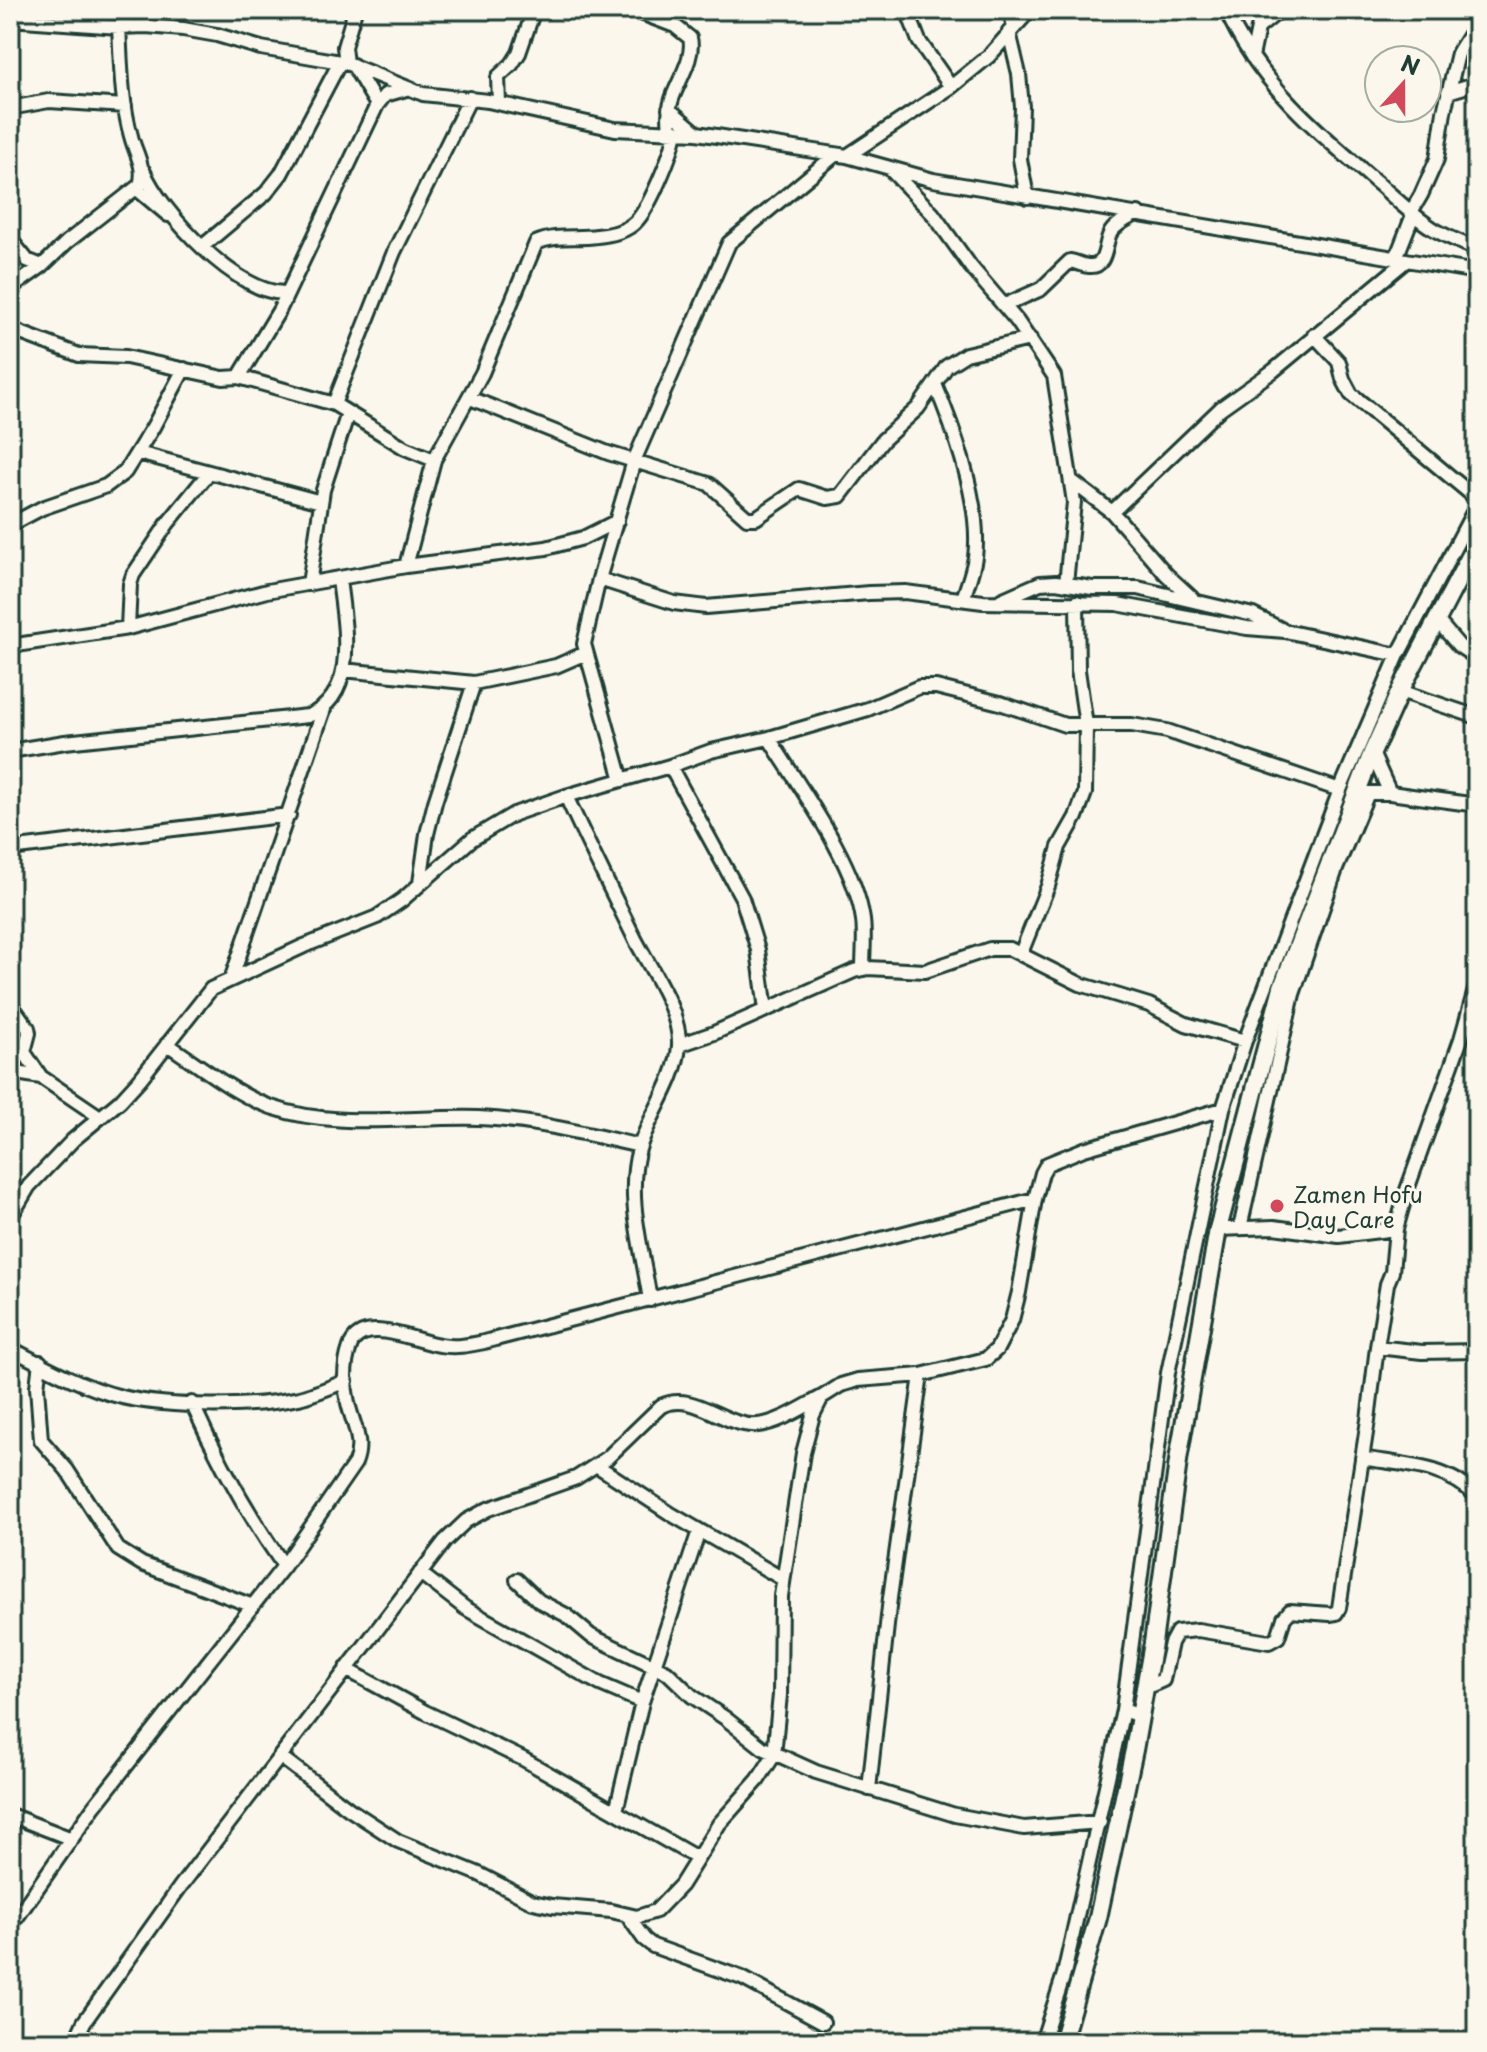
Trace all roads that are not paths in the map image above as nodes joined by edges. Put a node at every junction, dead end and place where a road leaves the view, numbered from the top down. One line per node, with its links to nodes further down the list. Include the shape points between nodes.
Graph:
1 (118, 10): 14 (street)
2 (355, 10): 17 (street)
3 (534, 10): 23 (street, via 519,53 498,77)
4 (633, 10): 13 (street)
5 (674, 10): 13 (street)
6 (907, 10): 19 (street, via 919,41)
7 (1010, 10): 15 (street)
8 (1030, 10): 15 (street)
9 (1226, 10): 16 (street)
10 (1280, 10): 16 (street, via 1258,28)
11 (13, 18): 14 (street)
12 (1477, 23): 21 (street, via 1458,53)
13 (672, 25): 27 (street, via 685,32 692,45)
14 (124, 27): 17 (street, via 183,29); 25 (street)
15 (1012, 30): 19 (street); 38 (street)
16 (1252, 57): 40 (street, via 1304,118)
17 (343, 62): 20 (street); 24 (street); 43 (street, via 281,174)
18 (1477, 79): 21 (street)
19 (951, 87): 30 (street)
20 (407, 89): 22 (street); 24 (street, via 385,95)
21 (1448, 92): 40 (street, via 1437,159)
22 (470, 98): 23 (street); 60 (street, via 394,252)
23 (499, 103): 28 (street, via 615,129)
24 (377, 105): 49 (street)
25 (125, 106): 26 (street, via 49,101); 34 (street)
26 (10, 108)
27 (669, 109): 28 (street); 29 (street)
28 (673, 131): 29 (street); 59 (street, via 670,157 632,225 597,236 536,243)
29 (697, 133): 31 (street)
30 (871, 142): 31 (street); 32 (street)
31 (841, 156): 32 (street); 64 (street, via 729,243)
32 (875, 163): 33 (street)
33 (889, 168): 35 (street); 37 (street)
34 (143, 169): 36 (street); 41 (street)
35 (933, 180): 37 (street); 38 (street)
36 (137, 189): 41 (street); 46 (street)
37 (919, 197): 51 (street)
38 (1027, 197): 39 (street)
39 (1138, 213): 45 (street); 51 (street, via 1109,234 1099,264 1070,261 1041,289)
40 (1412, 213): 44 (street); 45 (street)
41 (181, 225): 43 (street)
42 (10, 239): 46 (street, via 21,256)
43 (203, 246): 50 (street, via 243,279)
44 (1477, 249)
45 (1402, 259): 47 (street); 54 (street)
46 (42, 266): 48 (street)
47 (1477, 272)
48 (10, 289)
49 (287, 293): 50 (street); 52 (street)
50 (272, 294): 52 (street)
51 (1005, 305): 55 (street)
52 (280, 309): 57 (street)
53 (10, 329): 56 (street, via 79,355 126,357)
54 (1314, 335): 68 (street, via 1339,362 1351,394); 69 (street, via 1210,418)
55 (1030, 339): 58 (street, via 958,358); 66 (street, via 1054,376)
56 (184, 369): 57 (street); 62 (street)
57 (239, 377): 60 (street)
58 (935, 384): 64 (street, via 836,498 799,489 756,518 747,518 709,484); 78 (street, via 974,514 975,558)
59 (470, 398): 63 (street); 64 (street)
60 (334, 404): 61 (street)
61 (348, 413): 63 (street); 67 (street)
62 (138, 453): 65 (street); 71 (street, via 115,481)
63 (434, 460): 73 (street)
64 (634, 461): 70 (street)
65 (208, 474): 67 (street); 83 (street, via 133,575)
66 (1073, 482): 69 (street); 77 (street)
67 (321, 502): 76 (street)
68 (1477, 502): 87 (street)
69 (1112, 512): 79 (street)
70 (617, 521): 73 (street, via 546,548); 75 (street)
71 (10, 525)
72 (1477, 543): 82 (main road)
73 (406, 566): 74 (street)
74 (339, 579): 76 (street); 89 (street)
75 (599, 579): 78 (street, via 674,603 706,607 869,593); 86 (street)
76 (309, 584): 83 (street, via 234,598)
77 (1066, 584): 79 (street, via 1138,588); 80 (street, via 1040,583)
78 (963, 599): 80 (street)
79 (1194, 600): 84 (street, via 1253,615)
80 (998, 602): 81 (street)
81 (1077, 602): 84 (street); 94 (street)
82 (1436, 619): 88 (street); 91 (main road)
83 (128, 628): 85 (street)
84 (1285, 631): 87 (street)
85 (10, 646)
86 (586, 653): 90 (street, via 556,666); 99 (street)
87 (1398, 655): 100 (street)
88 (1477, 658)
89 (343, 670): 90 (street); 92 (street)
90 (474, 683): 106 (street, via 435,802)
91 (1400, 691): 93 (street); 97 (main road)
92 (324, 709): 96 (street, via 308,716); 104 (street)
93 (1477, 717)
94 (1086, 725): 95 (street, via 1065,725 1000,703 919,687 868,709); 100 (street, via 1167,731); 107 (street, via 1081,805 1059,847)
95 (769, 738): 98 (street); 108 (street, via 847,868 863,921)
96 (10, 751)
97 (1372, 753): 100 (main road); 101 (street)
98 (670, 766): 99 (street); 112 (street, via 742,898 752,924)
99 (622, 780): 102 (street)
100 (1355, 792): 101 (street); 113 (street); 123 (street, via 1336,869 1293,994); 124 (main road, via 1282,987)
101 (1390, 793): 103 (street)
102 (566, 796): 106 (street, via 495,824); 115 (street, via 660,985)
103 (1477, 805)
104 (289, 815): 105 (street); 109 (street)
105 (10, 849)
106 (420, 883): 109 (street, via 377,917)
107 (1021, 953): 108 (street, via 990,949 925,971); 113 (street, via 1080,984)
108 (863, 969): 112 (street)
109 (232, 977): 114 (street, via 211,989)
110 (1477, 985): 125 (street)
111 (10, 1003): 117 (street, via 28,1028 24,1052)
112 (766, 1010): 115 (street)
113 (1245, 1041): 118 (street)
114 (167, 1044): 119 (street); 120 (street, via 255,1101 292,1114 347,1120 528,1122)
115 (679, 1045): 120 (street)
116 (10, 1072): 117 (street)
117 (41, 1077): 119 (street)
118 (1223, 1109): 121 (street, via 1060,1157 1047,1164); 148 (street, via 1168,1373)
119 (100, 1117): 122 (street, via 29,1186)
120 (640, 1146): 126 (street, via 634,1187)
121 (1035, 1199): 126 (street); 131 (street, via 1012,1320 997,1349 986,1359)
122 (10, 1218)
123 (1240, 1228): 124 (street); 125 (street, via 1339,1236)
124 (1218, 1229): 146 (main road)
125 (1396, 1229): 127 (street)
126 (650, 1300): 132 (street, via 461,1347 363,1331 351,1343)
127 (1377, 1347): 129 (street); 135 (street)
128 (10, 1348): 130 (street)
129 (1477, 1351)
130 (40, 1362): 134 (street, via 122,1397); 143 (street, via 41,1440 118,1549 152,1568)
131 (921, 1375): 133 (street, via 858,1380); 152 (street)
132 (346, 1381): 134 (street, via 301,1397); 139 (street, via 359,1453)
133 (822, 1397): 136 (street, via 757,1425 670,1402); 141 (street, via 803,1453)
134 (192, 1403): 139 (street, via 236,1492)
135 (1362, 1458): 137 (street, via 1449,1475); 146 (street, via 1336,1613 1290,1611 1278,1637 1269,1642 1198,1630 1177,1632 1163,1680)
136 (596, 1465): 138 (street); 140 (street, via 576,1478 466,1521)
137 (1477, 1497)
138 (699, 1531): 141 (street); 144 (street)
139 (284, 1566): 143 (street)
140 (420, 1573): 145 (street); 147 (street, via 465,1608)
141 (783, 1579): 150 (street)
142 (517, 1580): 144 (street, via 591,1636)
143 (253, 1606): 156 (street)
144 (654, 1665): 147 (street); 150 (street)
145 (346, 1669): 151 (street); 153 (street)
146 (1145, 1688): 149 (main road)
147 (642, 1702): 153 (street)
148 (1123, 1710): 149 (street); 155 (street)
149 (1140, 1716): 163 (main road, via 1098,1918)
150 (774, 1755): 152 (street); 157 (street)
151 (282, 1758): 158 (street, via 375,1827 421,1852 536,1903); 161 (street, via 180,1887)
152 (869, 1789): 155 (street, via 955,1815 1024,1828)
153 (616, 1811): 157 (street)
154 (10, 1815): 156 (street)
155 (1100, 1822): 162 (street)
156 (72, 1839): 159 (street)
157 (697, 1858): 158 (street, via 664,1904 647,1915)
158 (627, 1915): 160 (street, via 653,1946 753,1983)
159 (10, 1927)
160 (823, 2022)
161 (75, 2042)
162 (1042, 2042)
163 (1062, 2042)

